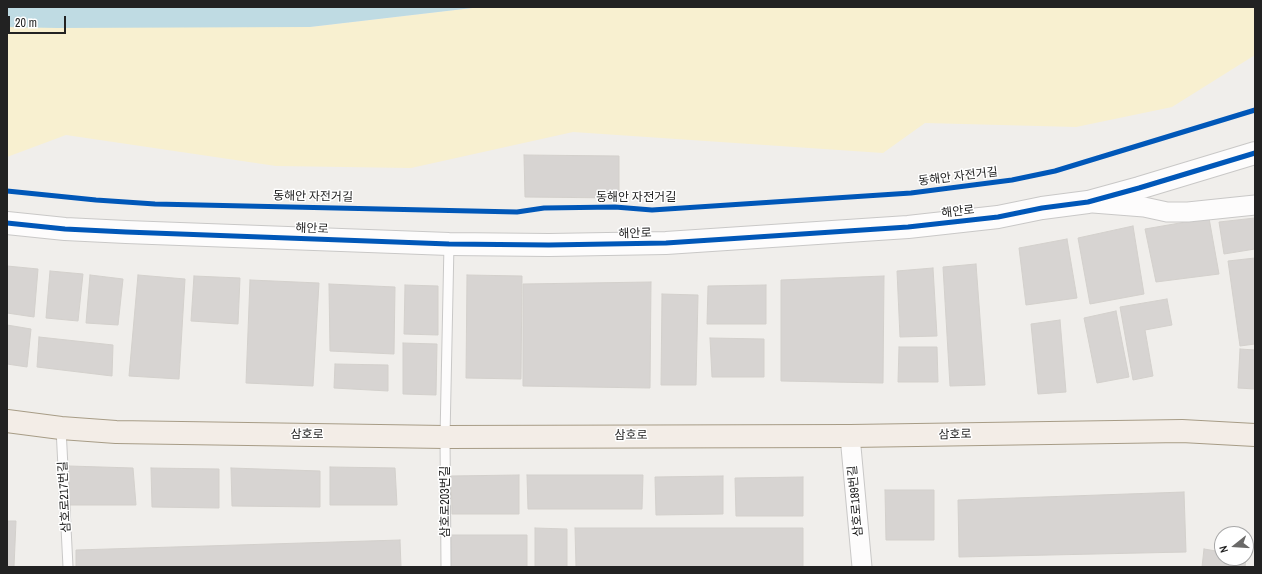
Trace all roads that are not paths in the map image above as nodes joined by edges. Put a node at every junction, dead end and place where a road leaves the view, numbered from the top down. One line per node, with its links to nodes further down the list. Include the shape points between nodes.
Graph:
1 (1255, 153): 2 (street, 해안로)
2 (1088, 202): 3 (street, via 1144,207 1167,212); 5 (street, 해안로, via 958,223 735,239 607,244)
3 (1255, 205)
4 (7, 222): 5 (street, 해안로, via 65,229)
5 (449, 244): 10 (lane, 삼호로203번길)
6 (7, 421): 7 (main road, 삼호로)
7 (61, 428): 10 (main road, 삼호로, via 132,432); 11 (lane, 삼호로217번길)
8 (1255, 435): 9 (main road, 삼호로, via 1182,431)
9 (850, 436): 10 (main road, 삼호로); 13 (street, 삼호로189번길)
10 (445, 437): 12 (lane, 삼호로203번길)
11 (68, 567)
12 (446, 567)
13 (862, 567)

